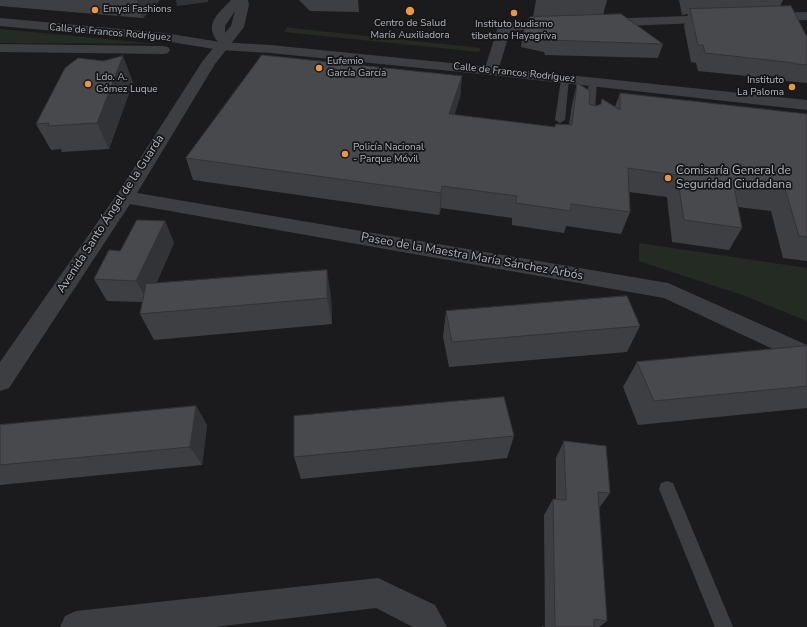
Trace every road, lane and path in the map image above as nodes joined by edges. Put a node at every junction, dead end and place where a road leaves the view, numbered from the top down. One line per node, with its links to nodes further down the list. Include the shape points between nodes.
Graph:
1 (238, 0): 9 (street, via 218,26)
2 (242, 0): 9 (street, Avenida Santo Ángel de la Guarda, via 237,27)
3 (807, 16): 4 (street)
4 (752, 18)
5 (728, 19): 7 (street)
6 (0, 22): 9 (street, Calle de Francos Rodríguez)
7 (586, 23)
8 (570, 24): 11 (street, via 515,26 502,29)
9 (223, 43): 10 (street, Calle de Francos Rodríguez, via 154,50); 11 (street, Calle de Francos Rodríguez); 17 (street, Avenida Santo Ángel de la Guarda)
10 (0, 48)
11 (491, 71): 12 (street, Calle de Francos Rodríguez)
12 (565, 79): 13 (street, Calle de Francos Rodríguez); 15 (lane)
13 (593, 82): 14 (street, Calle de Francos Rodríguez); 16 (lane)
14 (807, 105)
15 (560, 120)
16 (589, 124)
17 (125, 197): 18 (street, Paseo de la Maestra María Sánchez Arbós, via 668,291); 19 (street, Avenida Santo Ángel de la Guarda)
18 (807, 355)
19 (0, 381)
20 (667, 489): 23 (lane)
21 (76, 627): 22 (street, via 378,593 424,616)
22 (431, 627)
23 (724, 627)

